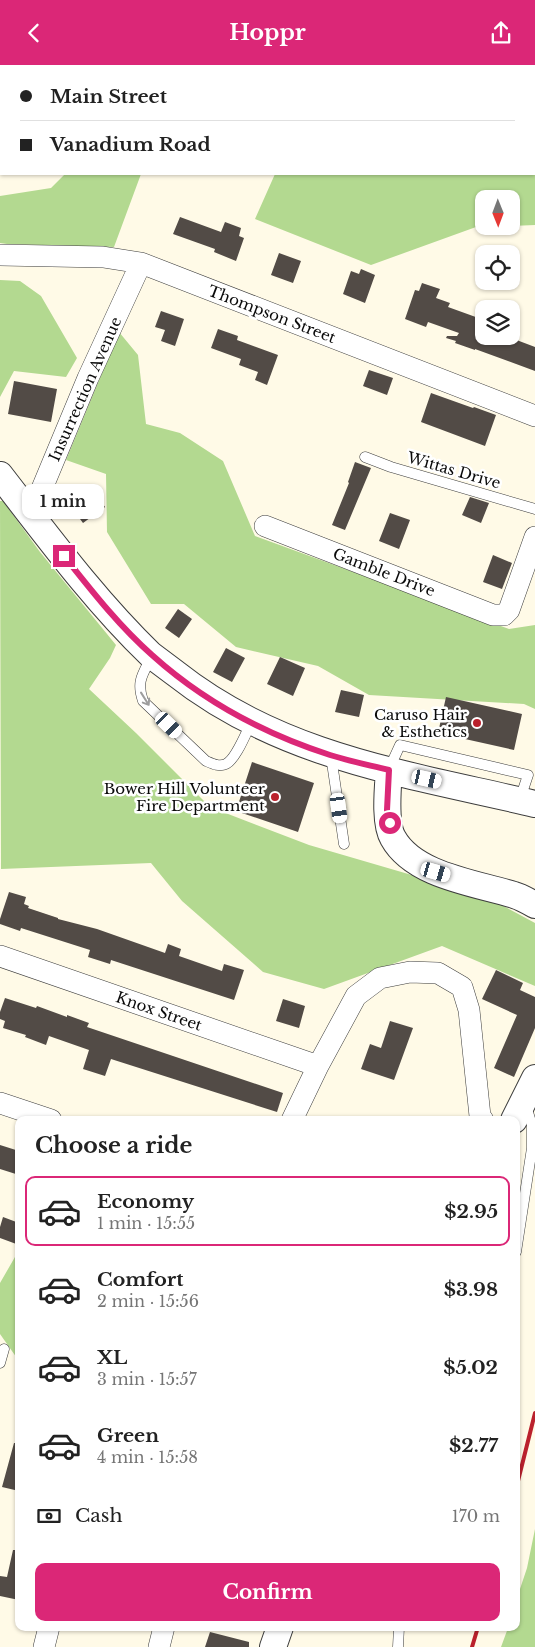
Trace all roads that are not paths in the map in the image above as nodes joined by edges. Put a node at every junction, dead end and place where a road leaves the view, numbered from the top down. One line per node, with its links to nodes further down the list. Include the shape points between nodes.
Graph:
1 (0, 255): 2 (street, Thompson Street, via 103,257)
2 (141, 263): 3 (street, Thompson Street); 7 (street, Insurrection Avenue, via 88,378)
3 (535, 416)
4 (365, 457): 6 (lane, Wittas Drive)
5 (0, 475): 7 (street)
6 (535, 509)
7 (31, 515): 10 (street, via 97,597)
8 (265, 526): 9 (street, Gamble Drive, via 493,615 504,615 509,611)
9 (535, 537)
10 (152, 655): 11 (street, via 200,693); 11 (lane, one-way to 11, via 139,682 143,701 206,761 225,765 232,760)
11 (251, 723): 12 (street)
12 (331, 755): 13 (street); 15 (lane)
13 (389, 770): 14 (street); 16 (street, via 387,810 392,837 406,855 436,872 516,896)
14 (527, 802)
15 (344, 844)
16 (535, 905)
17 (0, 956): 18 (street, Knox Street)
18 (318, 1066): 22 (street); 23 (street, via 356,996 380,978 410,972 438,973 462,987 469,1010)
19 (524, 1100): 24 (lane, via 532,1125 532,1148)
20 (0, 1103): 21 (street)
21 (39, 1116)
22 (294, 1116)
23 (480, 1116)
24 (520, 1227)
25 (4, 1349): 26 (lane)
26 (0, 1363)
27 (48, 1631): 31 (street)
28 (163, 1631): 32 (street)
29 (279, 1631): 33 (street)
30 (399, 1631): 34 (lane)
31 (44, 1647)
32 (159, 1647)
33 (273, 1647)
34 (398, 1647)

